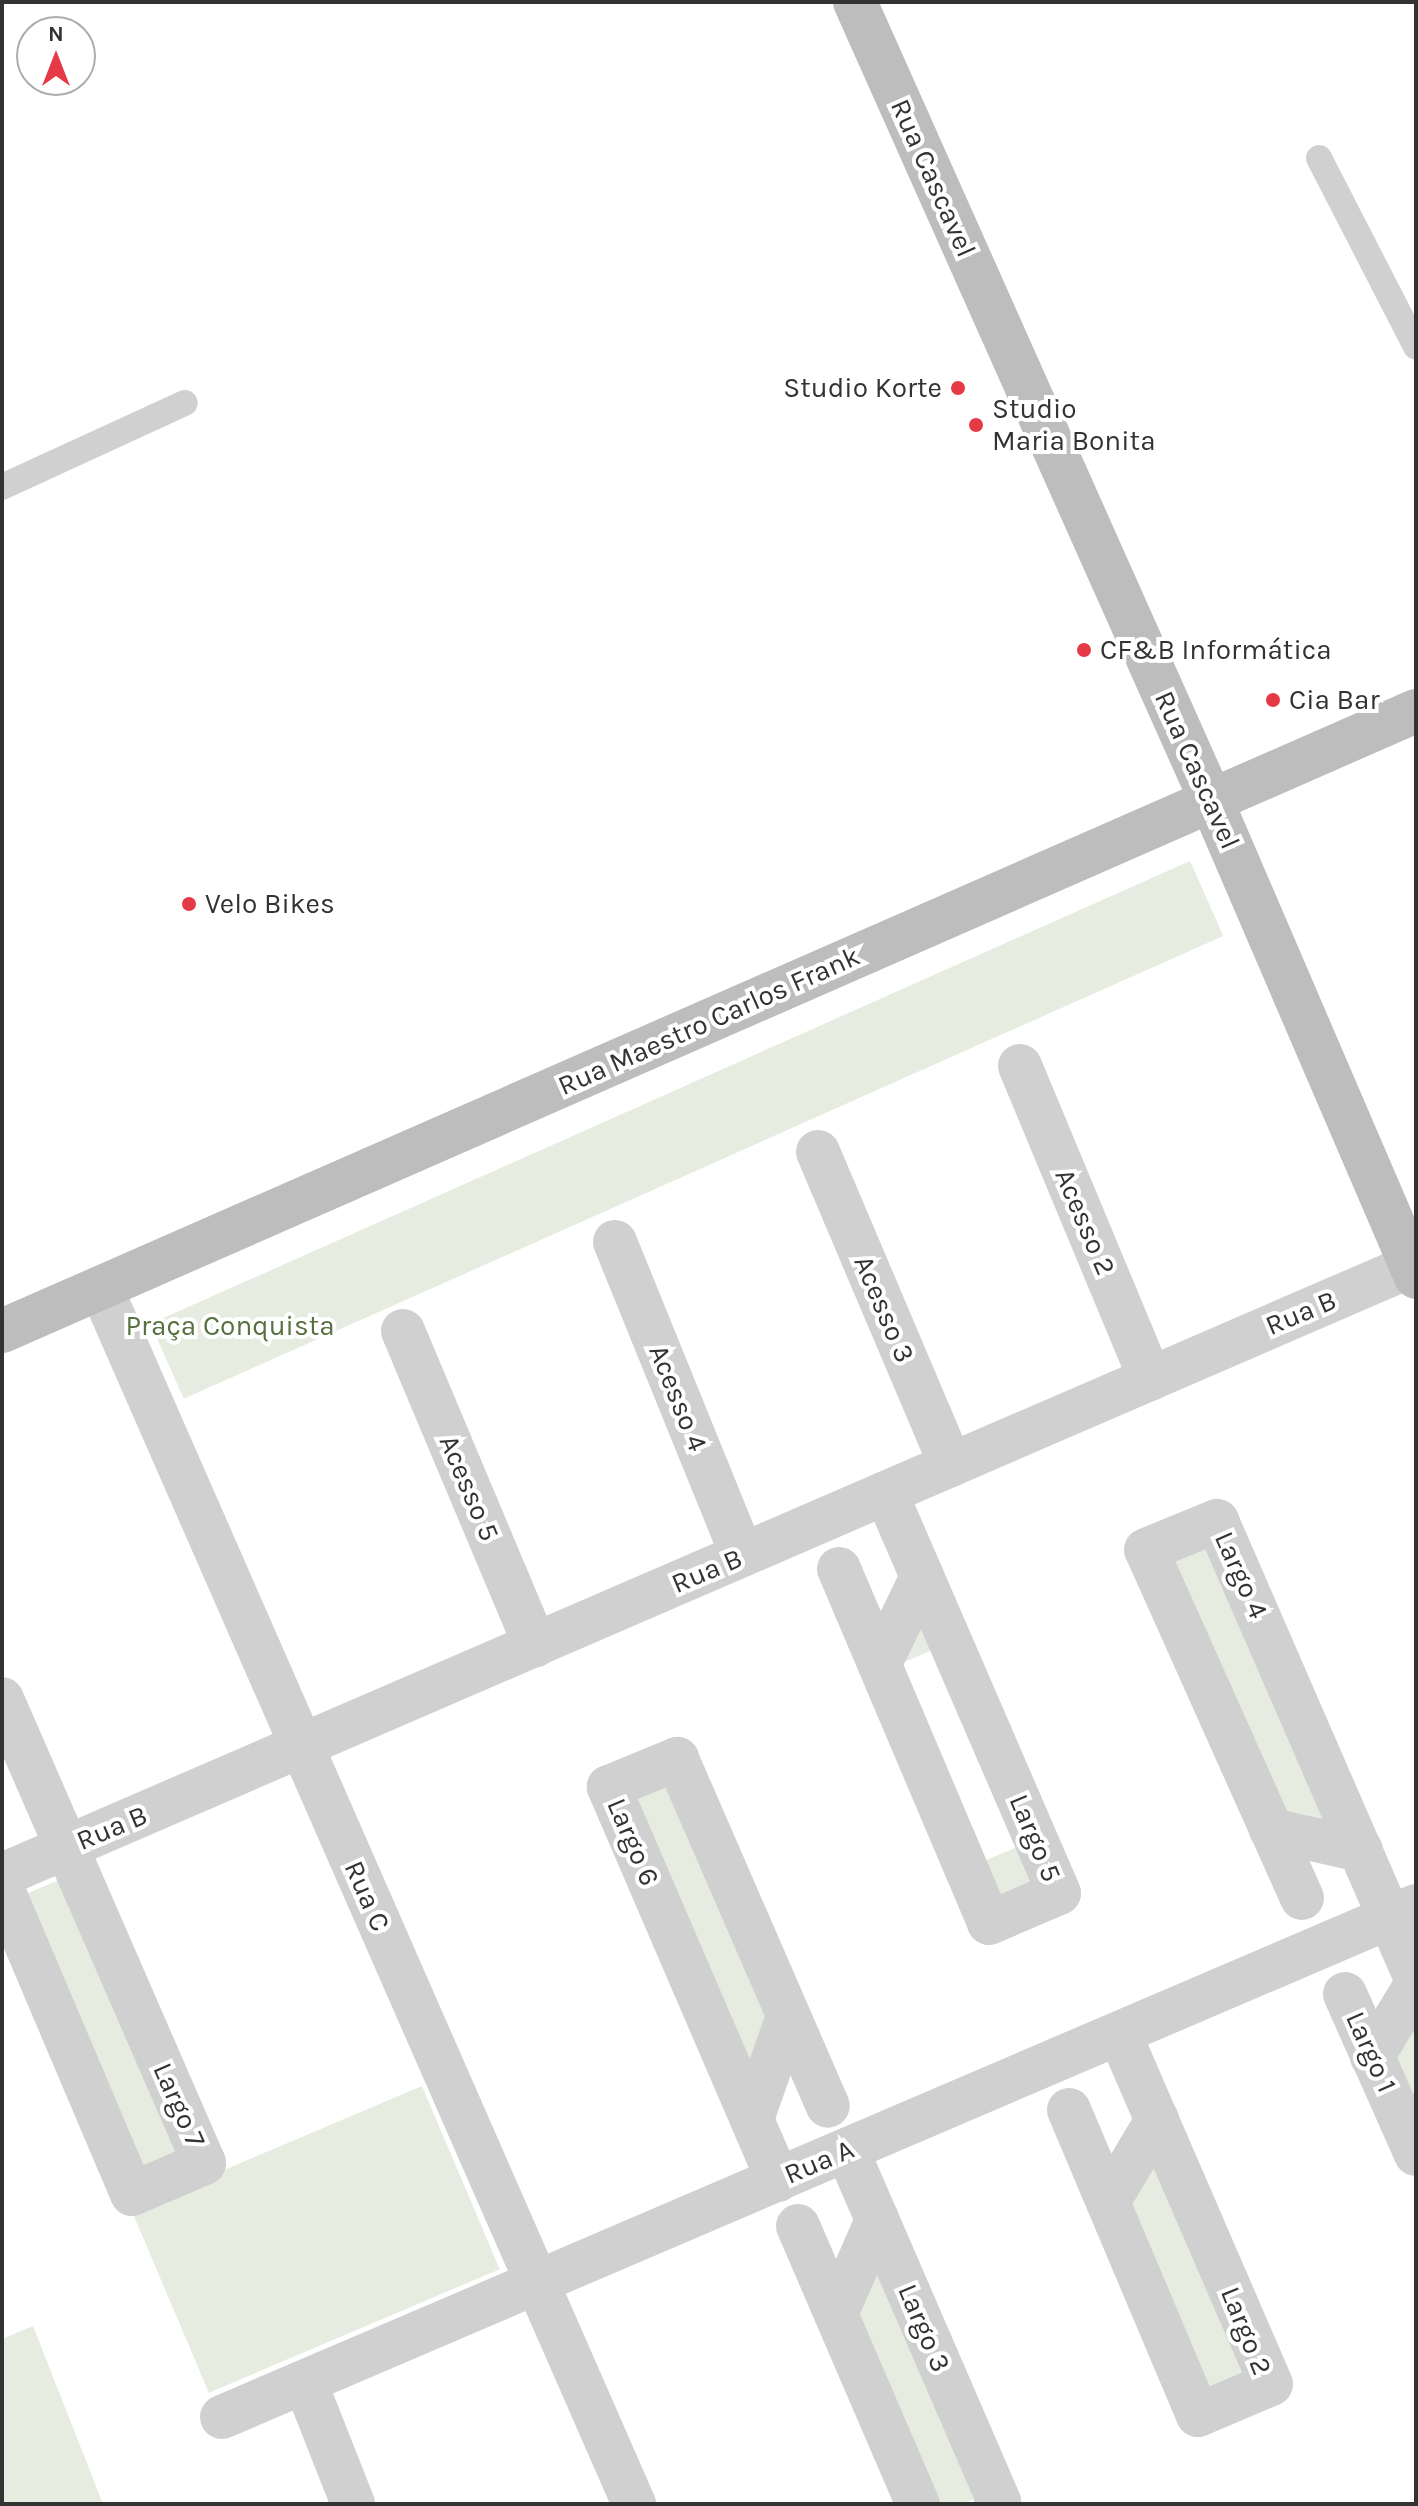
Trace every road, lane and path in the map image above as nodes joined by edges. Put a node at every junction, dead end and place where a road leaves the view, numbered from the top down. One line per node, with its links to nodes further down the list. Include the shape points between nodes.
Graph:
1 (855, 2): 7 (main road, Rua Cascavel)
2 (1319, 158): 3 (lane)
3 (1416, 347)
4 (185, 403): 5 (lane)
5 (2, 487)
6 (1416, 711): 7 (main road, Rua Maestro Carlos Frank)
7 (1211, 800): 11 (main road, Rua Cascavel); 12 (main road, Rua Maestro Carlos Frank)
8 (1020, 1066): 15 (street, Acesso 2)
9 (818, 1152): 16 (street, Acesso 3)
10 (615, 1242): 18 (street, Acesso 4)
11 (1414, 1272): 15 (street, Rua B)
12 (101, 1288): 13 (main road, Rua Maestro Carlos Frank); 24 (street, Rua C)
13 (2, 1331)
14 (403, 1331): 21 (street, Acesso 5)
15 (1150, 1379): 16 (street, Rua B)
16 (951, 1465): 17 (street, Rua B)
17 (886, 1493): 18 (street, Rua B); 20 (street, Largo 5)
18 (742, 1555): 21 (street, Rua B)
19 (839, 1569): 22 (street, Largo 5)
20 (922, 1577): 22 (street); 22 (street, Largo 5, via 1059,1893 989,1923)
21 (535, 1645): 24 (street, Rua B)
22 (880, 1663)
23 (4, 1714): 26 (street)
24 (301, 1746): 26 (street, Rua B); 48 (street, Rua C)
25 (1271, 1830): 27 (street); 27 (street, Largo 4, via 1146,1550 1217,1521); 30 (street, Largo 4)
26 (67, 1848): 28 (street, Rua B); 29 (street, Largo 7, via 204,2163 132,2194)
27 (1361, 1850): 31 (street, Largo 4)
28 (2, 1875)
29 (2, 1888)
30 (1302, 1898)
31 (1403, 1912): 32 (street); 36 (street, Rua A)
32 (1416, 1978)
33 (1416, 1985): 37 (street)
34 (1345, 1994): 37 (street, Largo 1)
35 (788, 2016): 38 (street, Largo 6); 40 (street); 40 (street, Largo 6, via 677,1759 609,1787)
36 (1120, 2035): 41 (street, Largo 2); 42 (street, Rua A)
37 (1372, 2057): 43 (street, Largo 1)
38 (828, 2106)
39 (1069, 2110): 45 (street, Largo 2)
40 (752, 2119): 44 (street, Largo 6)
41 (1157, 2120): 45 (street); 45 (street, Largo 2, via 1271,2384 1198,2415)
42 (847, 2150): 44 (street, Rua A); 46 (street, Largo 3)
43 (1416, 2154)
44 (778, 2180): 48 (street, Rua A)
45 (1108, 2202)
46 (877, 2220): 49 (street); 55 (street, Largo 3, via 999,2502)
47 (798, 2226): 49 (street)
48 (536, 2283): 50 (street, Rua A); 53 (street, Rua C)
49 (836, 2314): 54 (street)
50 (305, 2382): 51 (street, Rua A); 52 (street)
51 (222, 2417)
52 (353, 2504)
53 (634, 2504)
54 (918, 2504)
55 (995, 2504)

